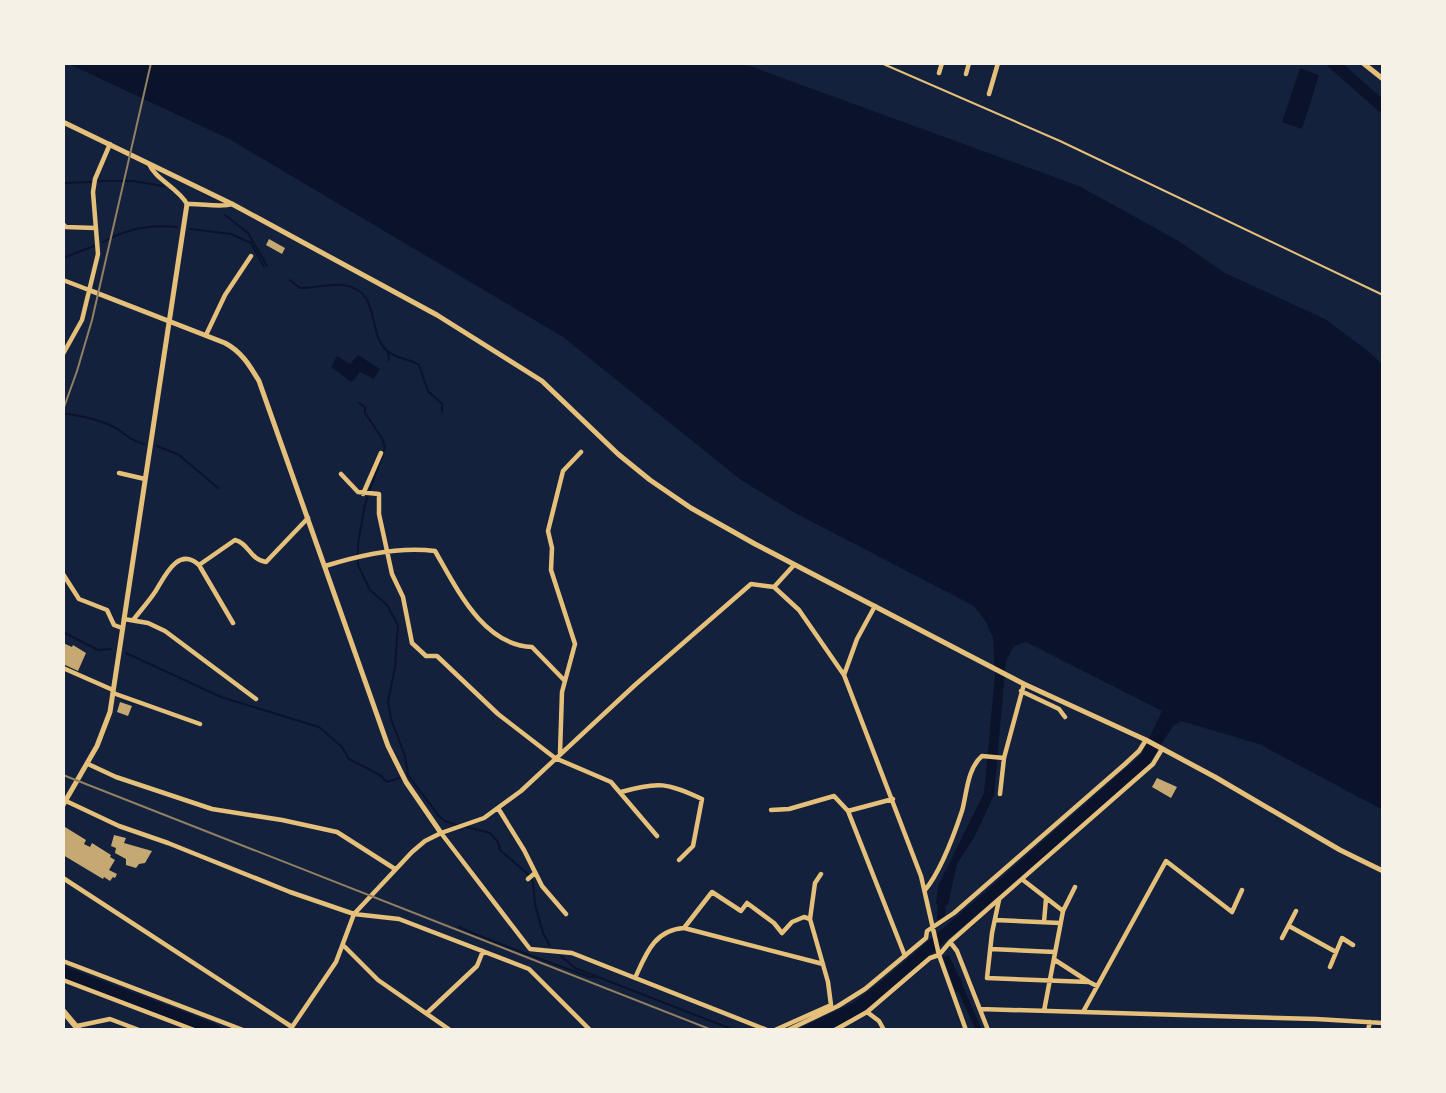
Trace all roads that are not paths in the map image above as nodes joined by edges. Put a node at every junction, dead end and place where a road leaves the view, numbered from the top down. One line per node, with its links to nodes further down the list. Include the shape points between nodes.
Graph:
1 (943, 63): 5 (street)
2 (969, 63): 6 (street)
3 (998, 63): 8 (street)
4 (1363, 63): 7 (street)
5 (940, 73)
6 (966, 75)
7 (1383, 79)
8 (989, 94)
9 (63, 122): 10 (street)
10 (110, 144): 11 (street); 15 (street, via 95,179)
11 (149, 164): 12 (street); 13 (street)
12 (187, 204): 13 (street); 19 (street)
13 (232, 204): 32 (street, via 369,276 516,363 542,381 650,480)
14 (63, 224): 15 (street)
15 (95, 228): 18 (street, via 98,254)
16 (251, 256): 20 (street)
17 (63, 280): 18 (street)
18 (89, 290): 19 (street); 21 (street, via 82,320)
19 (169, 321): 20 (street); 27 (street)
20 (205, 335): 29 (street, via 233,347 255,373)
21 (65, 346): 22 (street)
22 (63, 354)
23 (581, 452): 43 (street, via 563,471 548,531 551,570 575,644)
24 (381, 453): 28 (street)
25 (119, 473): 27 (street)
26 (341, 474): 28 (street)
27 (145, 479): 37 (street)
28 (367, 495): 30 (street, via 379,494)
29 (308, 518): 31 (street, via 266,562 234,540); 33 (street)
30 (389, 552): 33 (street); 43 (street, via 435,551 481,623 517,646 532,647); 53 (street, via 412,643 426,656 437,656 490,708)
31 (199, 565): 38 (street, via 186,558 173,564); 39 (street)
32 (794, 565): 35 (street); 36 (street)
33 (325, 566): 63 (street, via 388,746)
34 (63, 574): 40 (street, via 79,599 107,610 114,625)
35 (774, 587): 42 (street, via 808,620); 52 (street, via 751,584)
36 (875, 606): 42 (street); 44 (street)
37 (124, 619): 38 (street); 40 (street)
38 (134, 619): 47 (street, via 165,631)
39 (233, 623)
40 (122, 628): 45 (street)
41 (63, 668): 45 (street)
42 (844, 676): 58 (street)
43 (565, 681): 52 (street)
44 (1021, 682): 46 (street); 50 (street)
45 (113, 691): 49 (street); 55 (street, via 107,721)
46 (1021, 691): 48 (street, via 1059,709); 54 (street)
47 (256, 699)
48 (1065, 718)
49 (200, 724)
50 (1147, 740): 51 (street); 85 (street, via 954,914)
51 (1162, 748): 67 (street); 70 (street, via 1153,764)
52 (560, 753): 53 (street)
53 (555, 758): 56 (street, via 611,782); 60 (street)
54 (1004, 758): 57 (street); 72 (street, via 982,756 975,762 961,812 934,880)
55 (88, 764): 59 (street); 66 (street, via 212,809 337,832)
56 (621, 792): 64 (street); 65 (street, via 657,784 702,799 693,846)
57 (1000, 794)
58 (893, 799): 62 (street); 72 (street)
59 (64, 803): 78 (street)
60 (498, 808): 63 (street, via 484,818); 79 (street, via 524,849 531,876)
61 (771, 810): 62 (street, via 834,796)
62 (848, 811): 96 (street)
63 (441, 833): 66 (street, via 425,841); 101 (street, via 530,949 572,953)
64 (657, 836)
65 (678, 860)
66 (396, 869): 78 (street)
67 (1383, 871)
68 (821, 874): 80 (street, via 815,883)
69 (63, 878): 114 (street)
70 (1023, 880): 74 (street); 75 (street)
71 (1075, 887): 76 (street)
72 (925, 890): 85 (street)
73 (1242, 890): 105 (street, via 1232,912 1166,860)
74 (1046, 898): 76 (street); 82 (street)
75 (999, 899): 81 (street); 88 (street)
76 (1063, 911): 83 (street)
77 (1296, 911): 84 (street)
78 (354, 914): 90 (street); 92 (street, via 399,919)
79 (566, 914)
80 (810, 919): 86 (street, via 792,922 782,933 747,903 740,911 712,892); 99 (street)
81 (995, 920): 82 (street); 91 (street)
82 (1044, 922): 83 (street)
83 (1060, 923): 93 (street)
84 (1289, 926): 87 (street); 94 (street)
85 (932, 927): 95 (street); 96 (street)
86 (684, 928): 99 (street); 101 (street, via 663,933)
87 (1282, 938)
88 (950, 942): 95 (street); 106 (street)
89 (1353, 945): 94 (street, via 1342,938)
90 (343, 946): 111 (street, via 378,980); 114 (street)
91 (991, 949): 93 (street); 103 (street, via 987,978)
92 (483, 951): 111 (street, via 477,966); 120 (street, via 529,969)
93 (1055, 952): 97 (street)
94 (1336, 952): 100 (street)
95 (938, 953): 109 (street); 126 (street)
96 (905, 956): 123 (street, via 865,989)
97 (1055, 960): 103 (street); 104 (street)
98 (63, 961): 118 (street)
99 (822, 964): 122 (street, via 831,1005)
100 (1330, 967)
101 (635, 978): 121 (street)
102 (63, 980): 117 (street)
103 (1050, 982): 104 (street); 108 (street)
104 (1089, 982): 105 (street)
105 (1097, 986): 110 (street)
106 (980, 1009): 108 (street); 127 (street)
107 (63, 1011): 115 (main road)
108 (1044, 1011): 110 (street)
109 (867, 1012): 124 (street); 125 (street)
110 (1083, 1012): 112 (street)
111 (427, 1013): 119 (street)
112 (1370, 1022): 113 (street); 128 (street)
113 (1383, 1023)
114 (291, 1028)
115 (77, 1029): 116 (street, via 110,1019)
116 (139, 1030)
117 (194, 1030)
118 (243, 1030)
119 (450, 1030)
120 (590, 1030)
121 (767, 1030)
122 (775, 1030)
123 (788, 1030)
124 (835, 1030)
125 (884, 1030)
126 (966, 1030)
127 (988, 1030)
128 (1368, 1030)

